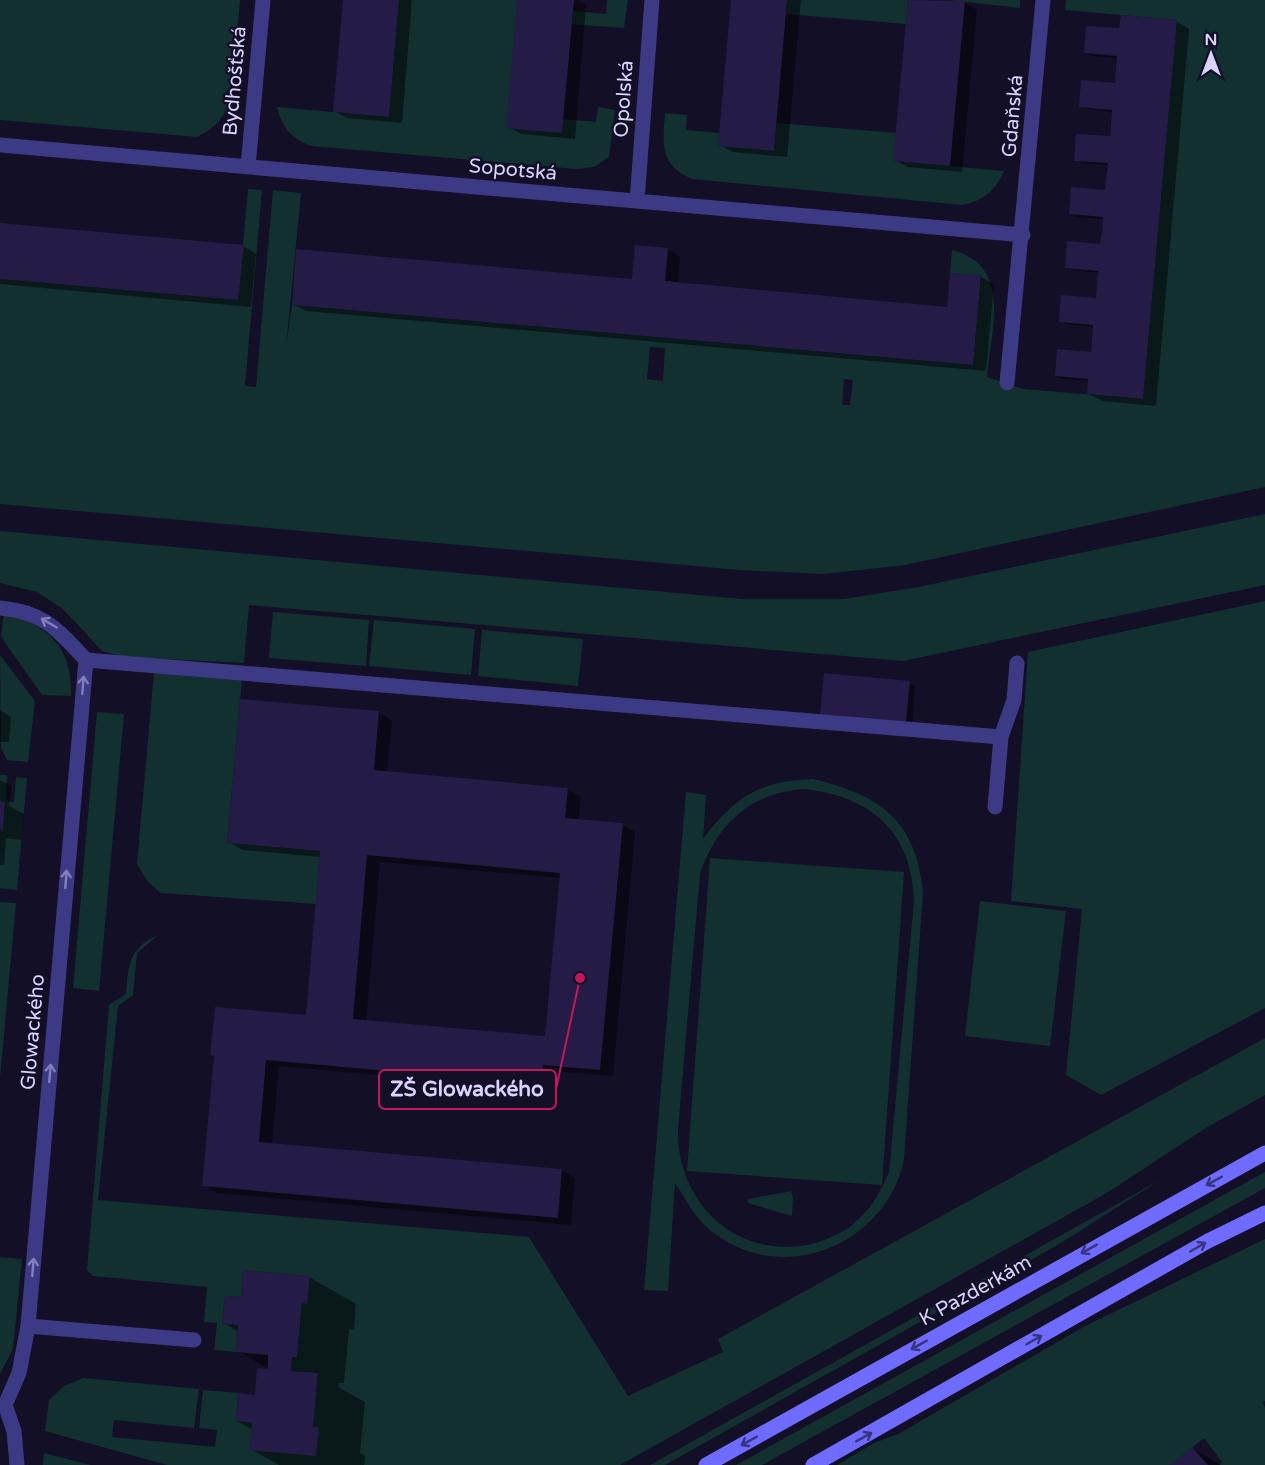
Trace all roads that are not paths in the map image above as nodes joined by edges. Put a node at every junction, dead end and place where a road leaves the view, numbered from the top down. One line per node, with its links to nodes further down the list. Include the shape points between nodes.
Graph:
1 (263, 0): 5 (street, Bydhošťská)
2 (652, 0): 6 (street, Opolská)
3 (1043, 0): 7 (street, Gdaňská)
4 (0, 145): 5 (street, Sopotská)
5 (248, 167): 6 (street, Sopotská)
6 (637, 201): 7 (street, Sopotská)
7 (1023, 235): 8 (street, Gdaňská)
8 (1007, 383)
9 (0, 608): 10 (street, one-way to 9, via 58,629 26,610)
10 (86, 660): 12 (street); 16 (street, Glowackého, one-way to 10)
11 (1017, 663): 12 (street, via 1014,700)
12 (1001, 737): 13 (street)
13 (995, 807)
14 (1265, 1153): 20 (main road, K Pazderkám, one-way to 20)
15 (1265, 1214): 21 (main road, one-way to 15, via 1208,1241)
16 (28, 1326): 17 (street); 18 (street, Glowackého, via 19,1373)
17 (194, 1340)
18 (3, 1405): 19 (street, via 14,1431)
19 (17, 1465)
20 (706, 1465)
21 (813, 1465)

